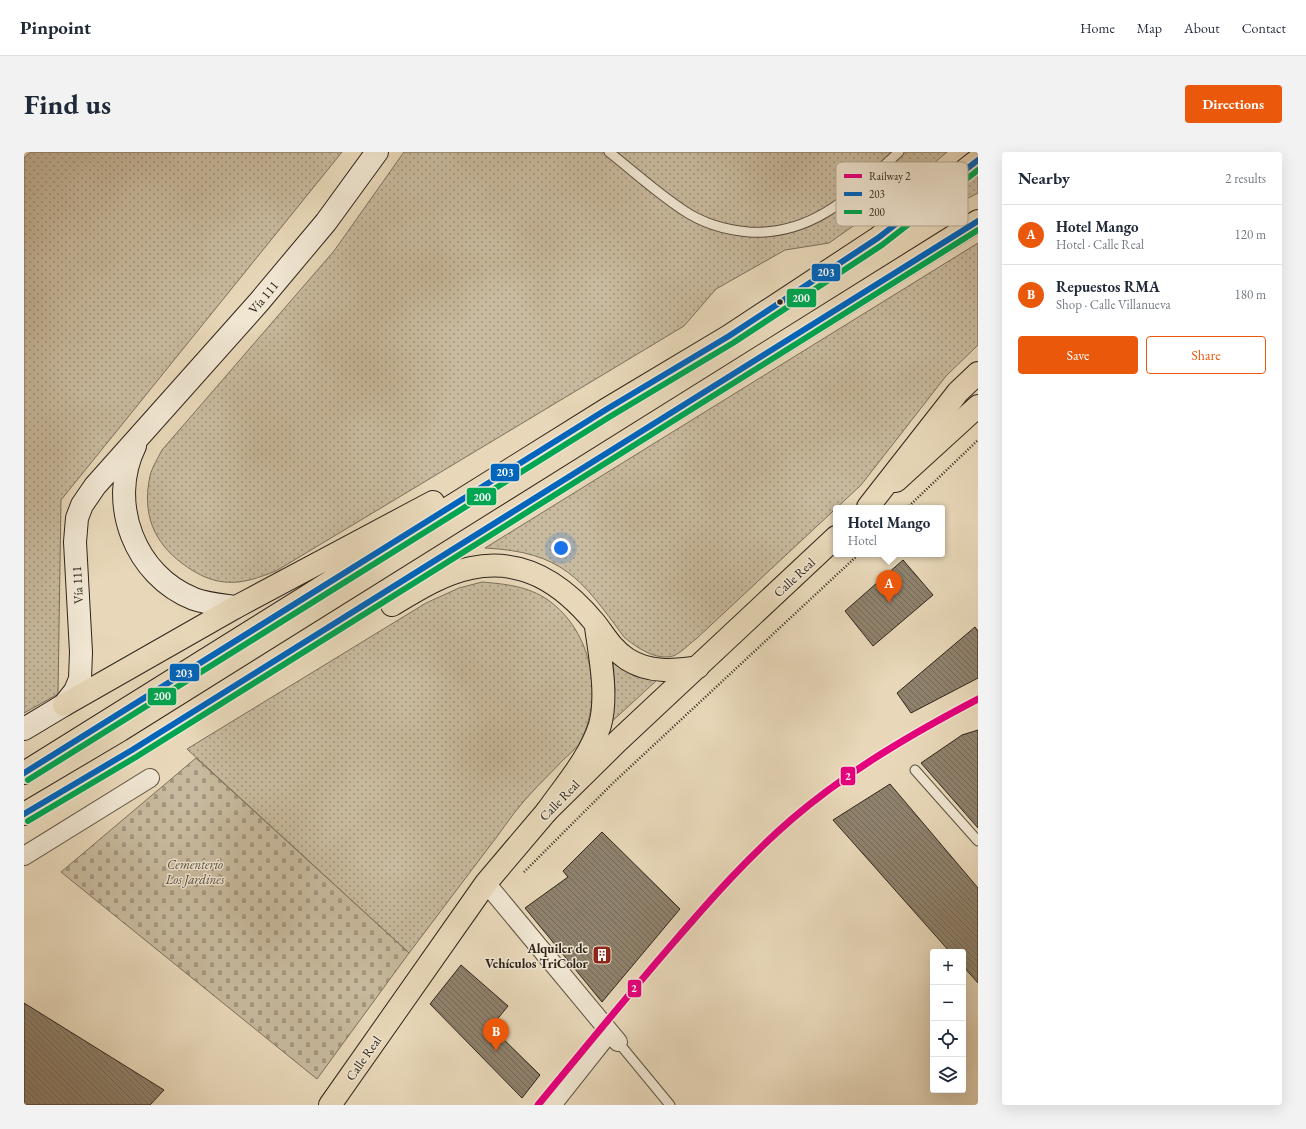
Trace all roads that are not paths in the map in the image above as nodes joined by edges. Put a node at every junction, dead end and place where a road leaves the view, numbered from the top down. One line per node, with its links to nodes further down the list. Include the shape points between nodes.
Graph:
1 (377, 152): 13 (main road, Vía 111, via 320,228 259,302)
2 (609, 152): 7 (lane, via 684,211 722,228 758,232 793,228 813,220)
3 (899, 152): 5 (lane)
4 (978, 160): 6 (main road)
5 (888, 162)
6 (968, 168)
7 (836, 205)
8 (978, 221): 22 (main road)
9 (893, 226): 12 (main road, via 729,336)
10 (978, 373): 14 (main road, via 958,392)
11 (978, 406): 15 (main road)
12 (608, 410): 17 (main road); 24 (main road)
13 (141, 436): 17 (main road, Vía 111, via 131,455 125,476 124,497 126,519 143,559 174,589 214,605); 20 (main road, Vía 111, via 95,486 82,505 77,518 75,542 81,668 75,691)
14 (869, 505)
15 (869, 505)
16 (833, 540): 19 (main road, Calle Real)
17 (236, 607): 20 (main road)
18 (595, 624): 19 (main road, via 609,644 628,659 650,668 668,671); 22 (main road, via 577,602 560,587 542,577 523,569 503,565 472,568 441,577); 26 (main road, via 603,688 600,724 589,751)
19 (698, 668): 26 (main road, Calle Real)
20 (64, 705): 21 (main road, Vía 111)
21 (24, 729)
22 (132, 750): 27 (main road)
23 (915, 770): 28 (lane)
24 (24, 773)
25 (150, 778): 29 (street)
26 (547, 811): 30 (main road, Calle Real)
27 (24, 814)
28 (978, 841)
29 (24, 856)
30 (486, 883): 31 (street); 32 (main road, Calle Real)
31 (613, 1037): 33 (street); 34 (lane)
32 (330, 1105)
33 (552, 1105)
34 (670, 1105)

